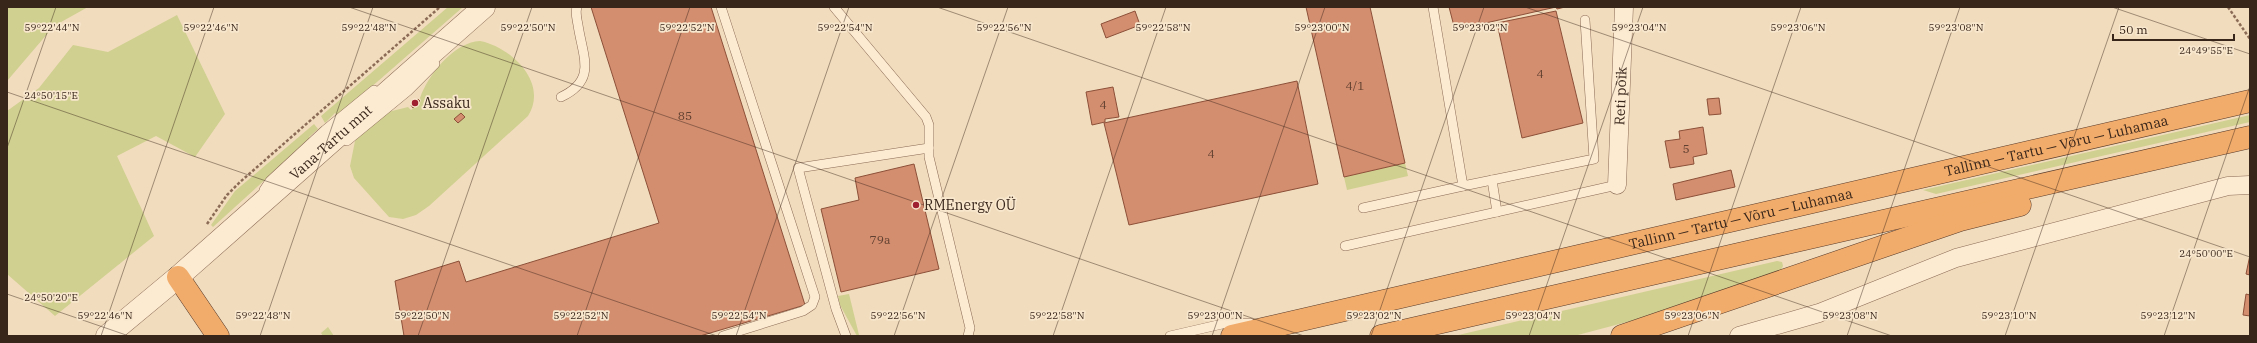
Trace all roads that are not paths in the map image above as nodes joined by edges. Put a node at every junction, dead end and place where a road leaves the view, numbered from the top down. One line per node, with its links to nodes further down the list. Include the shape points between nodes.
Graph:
1 (577, 7): 10 (lane, via 585,67 583,81 574,91)
2 (722, 7): 27 (lane, via 815,297 812,305 804,311)
3 (834, 7): 13 (lane, via 926,117 929,125)
4 (1433, 7): 18 (lane)
5 (1624, 7): 16 (street, Reti põik)
6 (481, 10): 8 (lane); 21 (street, Vana-Tartu mnt)
7 (1585, 20): 15 (lane, via 1594,159)
8 (396, 72)
9 (384, 82): 21 (lane, via 325,130 270,181)
10 (561, 97)
11 (2250, 101): 24 (highway, Tallinn — Tartu — Võru — Luhamaa)
12 (2250, 137): 14 (highway)
13 (929, 148): 28 (lane, via 798,168 836,309); 29 (lane, via 970,328)
14 (2106, 170): 32 (highway); 33 (highway, via 2064,194 1960,220)
15 (1492, 180): 18 (lane); 20 (lane)
16 (1617, 185): 20 (lane)
17 (2250, 185): 34 (street, via 2228,186 1956,258 1819,312)
18 (1463, 186): 19 (lane)
19 (1363, 208)
20 (1497, 212): 22 (lane)
21 (247, 217): 23 (street, Vana-Tartu mnt)
22 (1345, 246)
23 (178, 277): 25 (street, Vana-Tartu mnt); 26 (highway)
24 (1293, 322): 30 (lane, via 1222,324); 31 (highway, Tallinn — Tartu — Võru — Luhamaa)
25 (107, 336)
26 (218, 336)
27 (723, 336)
28 (846, 336)
29 (968, 336)
30 (1170, 336)
31 (1232, 336)
32 (1381, 336)
33 (1622, 336)
34 (1739, 336)

